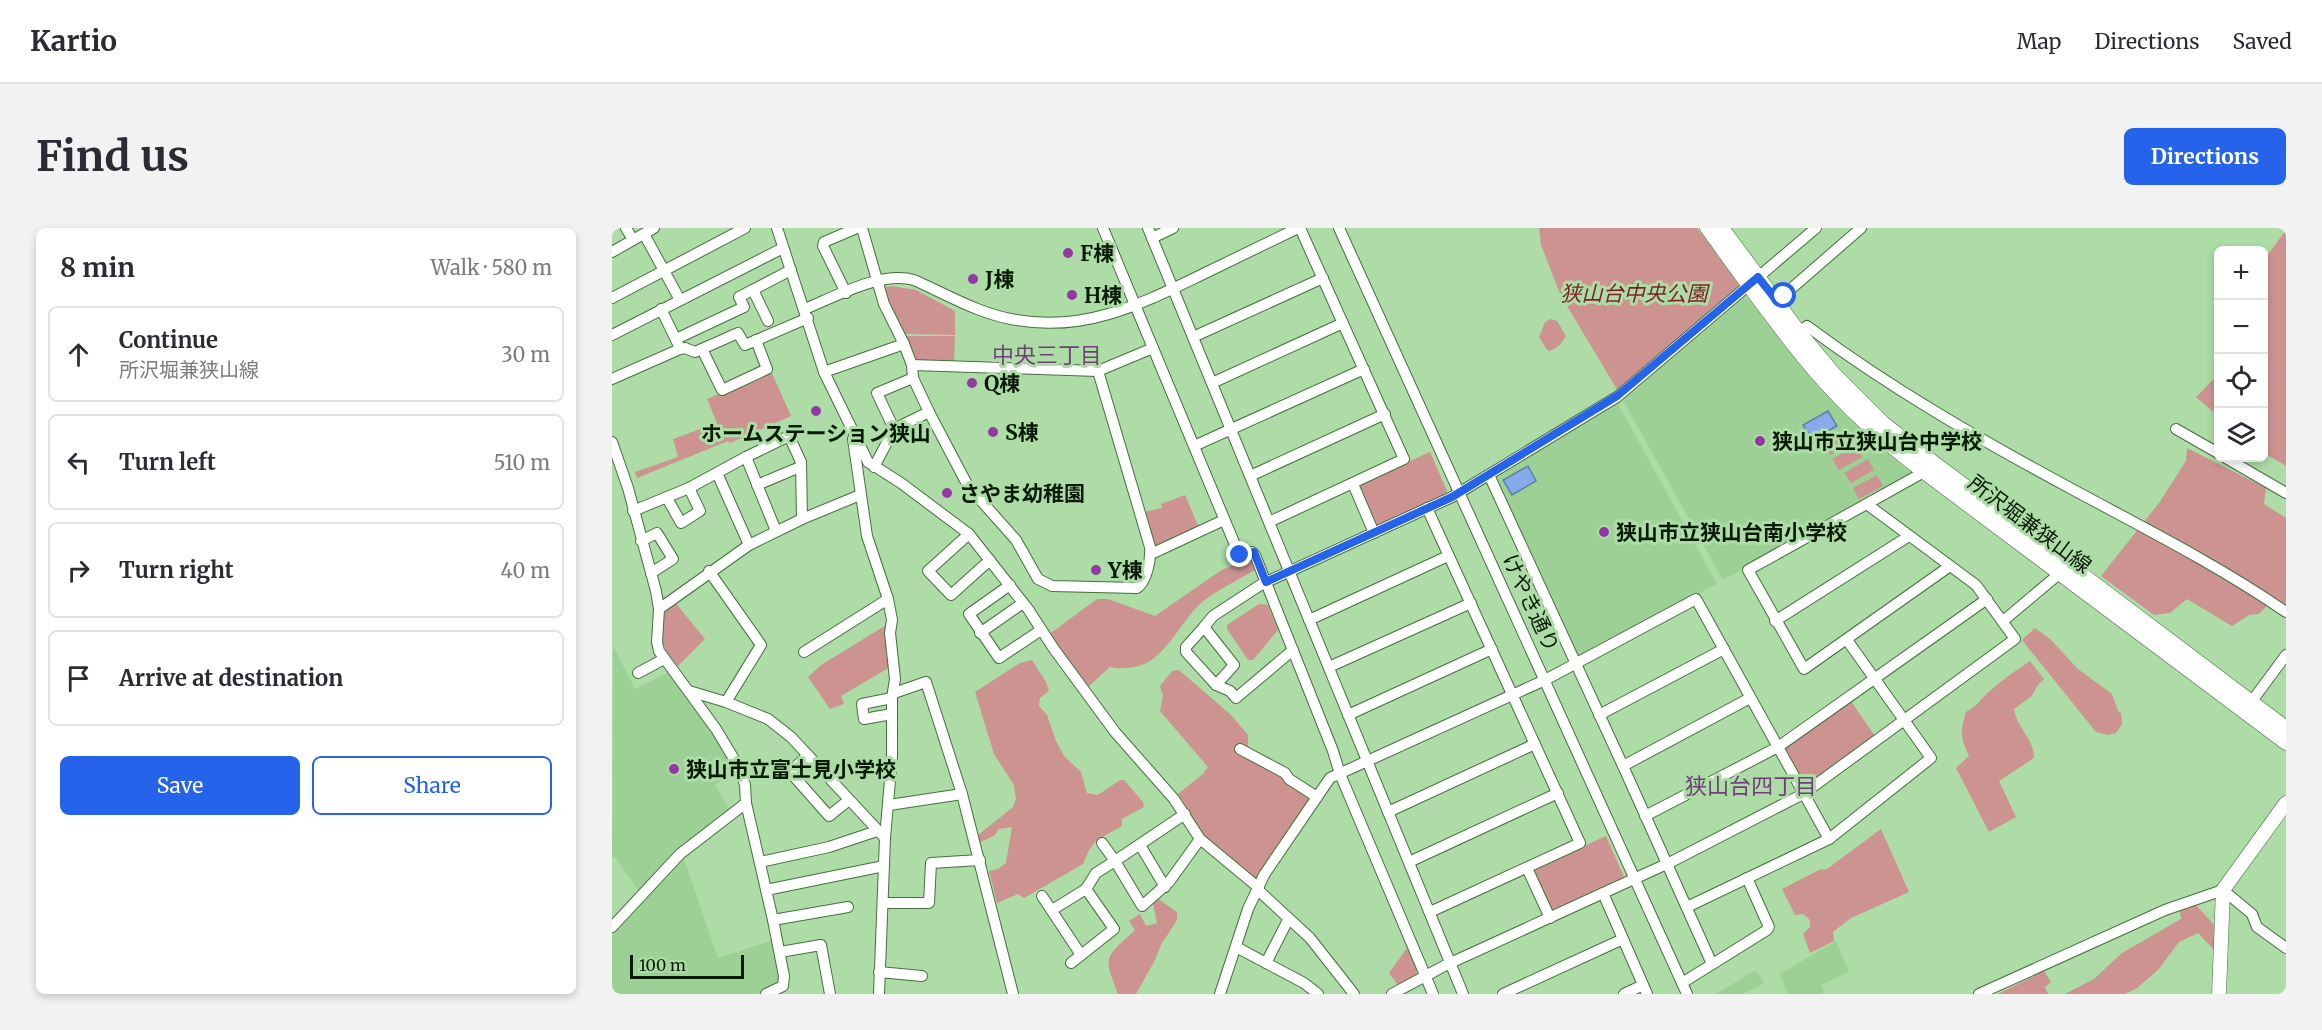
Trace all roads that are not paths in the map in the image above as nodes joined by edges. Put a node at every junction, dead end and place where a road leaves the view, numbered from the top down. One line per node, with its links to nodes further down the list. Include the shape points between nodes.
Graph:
1 (626, 228): 17 (street)
2 (654, 228): 16 (street)
3 (746, 228): 21 (street)
4 (777, 228): 18 (street)
5 (857, 228): 27 (street, via 822,246)
6 (862, 228): 23 (street)
7 (1103, 228): 31 (street)
8 (1173, 228): 15 (street)
9 (1299, 228): 22 (street); 25 (street)
10 (1339, 228): 71 (street, けやき通り)
11 (1707, 228): 24 (main road, 所沢堀兼狭山線)
12 (1722, 228): 24 (main road, 所沢堀兼狭山線)
13 (1861, 228): 30 (street)
14 (1813, 229): 24 (street)
15 (1150, 233): 25 (street)
16 (644, 234): 17 (street); 21 (street)
17 (633, 240): 19 (street)
18 (783, 248): 20 (street); 29 (street)
19 (612, 252)
20 (791, 270): 26 (street); 33 (street)
21 (664, 271): 28 (street); 29 (street)
22 (1323, 278): 35 (street); 38 (street)
23 (877, 281): 27 (street); 31 (street, via 897,277 914,280 975,309 1018,321 1089,320); 41 (street)
24 (1754, 281): 30 (main road, 所沢堀兼狭山線); 64 (main road, 所沢堀兼狭山線, via 1792,344 1870,428); 66 (street, via 1617,396)
25 (1173, 289): 31 (street); 38 (street)
26 (753, 290): 34 (street); 40 (street, via 739,297 744,307)
27 (846, 292): 33 (street)
28 (612, 298)
29 (680, 300): 32 (street)
30 (1777, 301): 36 (main road, 所沢堀兼狭山線)
31 (1136, 306): 42 (street)
32 (661, 309): 37 (street); 40 (street)
33 (806, 313): 39 (street); 47 (street)
34 (768, 321)
35 (1343, 323): 45 (street); 50 (street)
36 (1799, 332): 91 (main road, 所沢堀兼狭山線, via 1883,423); 102 (street, via 1807,326 1944,418 2173,543)
37 (612, 335)
38 (1193, 337): 50 (street)
39 (756, 340): 43 (street, via 745,345 738,333); 43 (street, via 767,369 722,390)
40 (678, 344): 43 (street, via 695,352); 49 (street)
41 (904, 344): 44 (street); 47 (street)
42 (1153, 348): 46 (street); 58 (street)
43 (702, 350)
44 (912, 365): 46 (street); 48 (street)
45 (1364, 369): 52 (street); 55 (street)
46 (1098, 371): 87 (street)
47 (824, 372): 56 (street)
48 (913, 378): 51 (street); 53 (street, via 877,393)
49 (612, 379)
50 (1212, 383): 55 (street)
51 (929, 412): 53 (street); 87 (street, via 968,486 1016,540 1044,584 1137,588 1143,583)
52 (1385, 414): 67 (street); 68 (street, via 1404,459)
53 (894, 429): 63 (street)
54 (2176, 429): 59 (street)
55 (1231, 430): 58 (street); 67 (street)
56 (854, 436): 63 (street); 73 (street)
57 (612, 442): 77 (street)
58 (1194, 446): 79 (street)
59 (2214, 451)
60 (746, 457): 62 (street, via 789,436); 65 (street); 69 (street)
61 (2233, 462): 72 (street)
62 (800, 467): 69 (street); 78 (street)
63 (874, 467): 83 (street)
64 (1924, 472): 75 (street); 91 (main road, 所沢堀兼狭山線)
65 (717, 473): 70 (street); 86 (street)
66 (1489, 475): 71 (street); 116 (street)
67 (1250, 476): 80 (street)
68 (1353, 484): 80 (street); 82 (street)
69 (757, 485): 81 (street)
70 (689, 488): 74 (street); 74 (street, via 700,511 681,523)
71 (1459, 493): 76 (street); 120 (street, けやき通り)
72 (2286, 493)
73 (860, 495): 78 (street); 97 (street, via 867,536)
74 (666, 498): 77 (street)
75 (1868, 505): 84 (street); 104 (street, via 1748,570)
76 (1427, 508): 82 (street); 88 (street)
77 (633, 511): 85 (street)
78 (802, 519): 81 (street)
79 (1224, 520): 87 (street); 95 (street, via 1240,555 1255,555)
80 (1269, 522): 93 (street)
81 (776, 531): 86 (street)
82 (1374, 532): 93 (street)
83 (969, 534): 89 (street); 89 (street, via 928,571 951,595)
84 (1909, 536): 90 (street); 104 (street)
85 (641, 541): 94 (street); 94 (street, via 657,532 673,559)
86 (749, 545): 92 (street)
87 (1151, 554)
88 (1448, 556): 100 (street); 103 (street)
89 (990, 560): 96 (street)
90 (1950, 566): 98 (street, via 1976,585); 109 (street)
91 (2064, 569): 105 (street); 126 (main road, 所沢堀兼狭山線); 133 (main road, 所沢堀兼狭山線)
92 (709, 571): 101 (street); 127 (street, via 761,645)
93 (1289, 571): 95 (street); 103 (street)
94 (651, 573): 101 (street)
95 (1266, 582): 106 (street, via 1213,616); 112 (street)
96 (1010, 585): 99 (street); 108 (street, via 969,614)
97 (888, 599): 113 (street); 123 (street, via 895,667)
98 (1987, 599): 105 (street); 119 (street)
99 (1023, 603): 107 (street); 108 (street)
100 (1471, 603): 110 (street); 117 (street)
101 (659, 609): 115 (street, via 657,642)
102 (2286, 612)
103 (1309, 620): 117 (street)
104 (1775, 621): 109 (street, via 1804,669)
105 (2003, 621): 131 (street, via 2015,639)
106 (1204, 627): 121 (street, via 1234,665); 121 (street, via 1186,652)
107 (1041, 630): 108 (street, via 999,658); 150 (street, via 1115,732)
108 (980, 633)
109 (1847, 640): 119 (street)
110 (1492, 649): 124 (street); 129 (street)
111 (1724, 649): 116 (street, via 1696,599); 125 (street); 130 (street)
112 (1293, 650): 121 (street, via 1236,698); 140 (street)
113 (804, 652)
114 (2286, 655): 126 (street)
115 (664, 659): 118 (street); 122 (street)
116 (1576, 664): 120 (street); 130 (street)
117 (1329, 668): 129 (street)
118 (638, 673)
119 (1874, 678): 131 (street); 135 (street)
120 (1545, 681): 124 (street); 164 (street, けやき通り)
121 (1216, 684)
122 (689, 691): 127 (street); 146 (street, via 740,769)
123 (893, 695): 128 (street); 128 (street, via 862,704 864,719); 142 (street, via 926,682)
124 (1513, 695): 134 (street); 138 (street)
125 (1750, 698): 135 (street); 139 (street)
126 (2252, 701): 132 (main road, 所沢堀兼狭山線)
127 (726, 702): 137 (street, via 768,719)
128 (892, 714): 148 (street)
129 (1348, 715): 138 (street)
130 (1599, 715): 139 (street)
131 (1904, 721): 143 (street); 154 (street, via 1931,758)
132 (2286, 728)
133 (2286, 742)
134 (1535, 744): 141 (street); 149 (street)
135 (1778, 747): 143 (street); 151 (street)
136 (1240, 749): 144 (street, via 1286,773)
137 (808, 755): 145 (street); 145 (street, via 790,772 829,816)
138 (1368, 762): 140 (street); 149 (street)
139 (1623, 765): 151 (street)
140 (1340, 774): 144 (street, via 1327,781); 192 (street)
141 (1558, 793): 160 (street); 163 (street, via 1580,843)
142 (962, 794): 148 (street); 157 (street)
143 (1803, 794): 154 (street); 161 (street)
144 (1317, 797): 168 (street)
145 (849, 800): 152 (street)
146 (746, 803): 159 (street); 181 (street, via 680,854)
147 (2286, 803): 170 (main road)
148 (889, 805): 152 (street)
149 (1389, 812): 160 (street)
150 (1185, 814): 153 (street); 156 (street)
151 (1645, 816): 161 (street)
152 (881, 834): 159 (street); 162 (street)
153 (1200, 839): 166 (street); 168 (street)
154 (1829, 839): 165 (street)
155 (1102, 843): 158 (street)
156 (1140, 845): 158 (street); 166 (street)
157 (980, 860): 173 (street, via 931,863 929,903); 199 (street)
158 (1115, 861): 166 (street, via 1142,906); 167 (street, via 1096,873)
159 (760, 862): 169 (street)
160 (1409, 862): 177 (street)
161 (1667, 864): 164 (street); 175 (street)
162 (884, 866): 169 (street); 173 (street)
163 (1527, 868): 177 (street); 178 (street)
164 (1635, 878): 171 (street); 194 (street, けやき通り)
165 (1747, 878): 175 (street); 190 (street, via 1769,927)
166 (1165, 887)
167 (1086, 889): 176 (street); 186 (street, via 1114,929)
168 (1258, 889): 180 (street); 183 (street)
169 (766, 890): 179 (street)
170 (2223, 890): 184 (street, via 2252,914 2258,927); 209 (street, via 2165,910); 210 (main road)
171 (1603, 893): 178 (street); 182 (street)
172 (1042, 896): 176 (street)
173 (883, 903): 191 (street)
174 (848, 907): 179 (street)
175 (1687, 907): 190 (street)
176 (1052, 910): 186 (street)
177 (1430, 912): 189 (street)
178 (1550, 918): 189 (street)
179 (773, 920): 185 (street)
180 (1288, 920): 188 (street); 202 (street, via 1310,938)
181 (612, 927)
182 (1623, 939): 195 (street); 206 (street)
183 (1236, 947): 188 (street); 200 (street)
184 (2286, 948)
185 (780, 952): 196 (street, via 783,986); 197 (street, via 821,945)
186 (1081, 955): 187 (street)
187 (1071, 963)
188 (1266, 963): 201 (street)
189 (1451, 963): 192 (street); 205 (street)
190 (1712, 964): 194 (street)
191 (879, 972): 193 (street); 198 (street)
192 (1425, 975): 203 (street); 204 (street)
193 (922, 976)
194 (1682, 983): 208 (street, けやき通り)
195 (1645, 990): 207 (street)
196 (766, 994)
197 (830, 994)
198 (879, 994)
199 (1013, 994)
200 (1220, 994)
201 (1318, 994)
202 (1352, 994)
203 (1392, 994)
204 (1433, 994)
205 (1463, 994)
206 (1503, 994)
207 (1624, 994)
208 (1687, 994)
209 (1979, 994)
210 (2219, 994)

